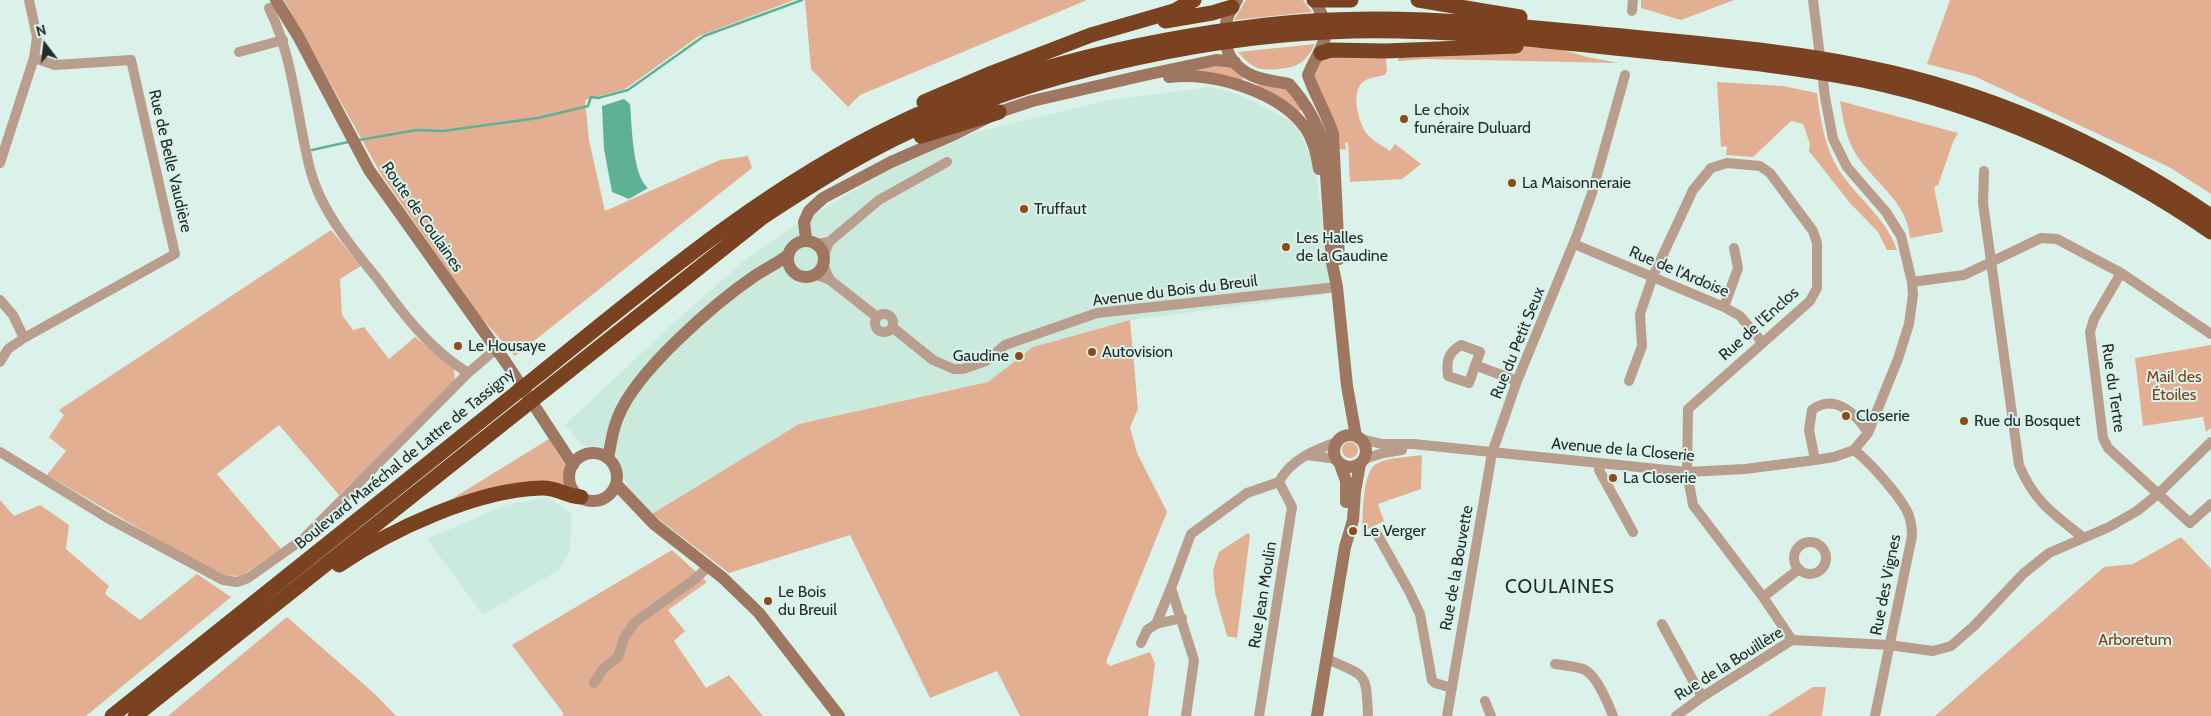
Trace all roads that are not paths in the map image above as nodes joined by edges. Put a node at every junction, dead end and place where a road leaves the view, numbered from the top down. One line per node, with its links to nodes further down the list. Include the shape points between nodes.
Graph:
1 (29, 0): 15 (street, via 37,37)
2 (1194, 0): 9 (highway, via 1174,12)
3 (1351, 0): 7 (highway)
4 (1418, 0): 10 (highway, via 1505,16 1593,27)
5 (1813, 0): 37 (street, via 1825,97 1834,139 1847,167 1886,212 1901,236)
6 (272, 4): 11 (street); 44 (main road, Route de Coulaines, via 298,36 369,170)
7 (1316, 4): 14 (main road, via 1325,27)
8 (1231, 9): 9 (highway); 16 (main road, via 1225,38)
9 (1108, 30): 21 (highway, via 949,90 852,138)
10 (1601, 34): 21 (highway, via 1456,22 1358,19 1272,24 1201,34 1051,67 995,84 899,123); 25 (highway, via 1781,53 1863,66 1920,80 1983,99 2073,135)
11 (282, 40): 13 (street); 47 (street, via 290,64 310,171 323,202 338,228 410,320 438,350)
12 (1570, 43): 14 (highway, via 1560,49 1511,46 1331,50); 21 (highway, via 1421,31 1351,31 1275,36 1214,45 1133,60 1000,95); 27 (highway, via 1742,62 1860,80 1917,94 1975,112 2072,150 2176,208)
13 (239, 52)
14 (1319, 54): 19 (main road, via 1300,75); 38 (main road, via 1308,76 1329,120 1335,148 1340,262)
15 (34, 58): 23 (street); 42 (street, Rue de Belle Vaudière, via 56,65 131,60 175,254)
16 (1233, 58): 17 (main road); 19 (main road, via 1250,75)
17 (1145, 75): 20 (main road, via 1032,101); 26 (main road, via 1161,78 1181,75 1222,81 1262,94 1292,113 1306,129 1314,146)
18 (1625, 75): 28 (street, Rue du Petit Seux)
19 (1279, 82): 26 (main road, via 1289,84 1296,92 1319,129 1326,162)
20 (999, 112): 21 (highway); 30 (main road, via 823,198 809,211 804,222 806,238)
21 (851, 154): 87 (highway, Boulevard Maréchal de Lattre de Tassigny, via 763,217); 94 (highway, Boulevard Maréchal de Lattre de Tassigny, via 797,178 745,214)
22 (947, 162): 30 (street, via 879,200)
23 (0, 163)
24 (1984, 171): 32 (street, via 1983,203)
25 (2211, 216)
26 (1330, 231): 38 (main road)
27 (2211, 232)
28 (1574, 244): 36 (street, Rue de l'Ardoise); 48 (street, Rue du Petit Seux)
29 (1734, 248): 40 (street, via 1738,268)
30 (819, 253): 31 (main road, via 797,243); 34 (main road, via 801,276); 38 (street, Avenue du Bois du Breuil, via 830,280 877,317 890,316 892,327 933,360 954,369 986,361 1005,345 1097,313)
31 (788, 255): 33 (main road); 34 (main road)
32 (1990, 261): 35 (street, via 2041,238 2057,239); 37 (street, via 1964,275); 75 (street, via 2019,465 2027,484 2045,507)
33 (775, 265): 34 (main road); 51 (main road, via 756,275 703,317 649,370 625,404)
34 (791, 269)
35 (2121, 273): 41 (street); 70 (street, Rue du Tertre, via 2094,319 2090,332 2100,418 2108,448)
36 (1653, 276): 40 (street, Rue de l'Ardoise); 43 (street, Rue de l'Enclos, via 1693,190 1711,168 1726,163 1760,166 1770,173 1813,231 1817,243 1817,288 1810,301); 49 (street, Rue de l'Enclos, via 1640,314 1642,346)
37 (1912, 282): 52 (street, via 1909,324)
38 (1337, 286): 50 (main road)
39 (0, 300): 42 (street, via 13,315)
40 (1724, 307): 43 (street, Rue de l'Ardoise, via 1740,316)
41 (2211, 334)
42 (24, 338): 45 (street, Rue de Belle Vaudière, via 8,349)
43 (1762, 342): 67 (street, Rue de l'Enclos, via 1688,409)
44 (496, 349): 47 (street); 61 (main road, Route de Coulaines, via 559,441)
45 (0, 362)
46 (1475, 365): 48 (street)
47 (468, 373): 58 (street, via 303,539 248,578 237,582 223,580 123,526)
48 (1517, 381): 59 (street, Rue du Petit Seux)
49 (1629, 381)
50 (1347, 386): 53 (main road); 54 (main road, via 1345,422)
51 (612, 433): 61 (main road); 62 (main road)
52 (1868, 433): 57 (street); 63 (street, via 1859,418 1834,403 1817,406 1812,410 1809,430)
53 (1359, 438): 54 (main road, via 1351,435); 56 (street, Avenue de la Closerie, via 1382,444); 64 (main road, via 1366,448)
54 (1339, 440): 60 (street); 65 (main road, via 1334,451)
55 (2211, 442): 70 (street, Rue de la Bouillère)
56 (1428, 446): 59 (street, Avenue de la Closerie); 64 (street, Avenue de la Closerie, via 1382,453)
57 (1854, 450): 63 (street, Avenue de la Closerie); 86 (street, Rue des Vignes, via 1875,470 1906,509 1912,524)
58 (0, 452)
59 (1492, 453): 66 (street, Avenue de la Closerie); 91 (street, Rue de la Bouvette)
60 (1308, 455): 65 (street); 68 (street, via 1285,470)
61 (582, 458): 62 (main road, Route de Coulaines); 71 (main road, via 570,473 574,491)
62 (608, 458): 69 (main road, via 616,468)
63 (1815, 460): 67 (street, Avenue de la Closerie)
64 (1362, 461): 65 (main road, via 1350,467); 76 (main road, via 1353,520)
65 (1338, 462): 76 (main road, via 1344,472 1347,491)
66 (1599, 464): 67 (street, Avenue de la Closerie); 73 (street, via 1599,470)
67 (1687, 472): 80 (street, Rue de l'Enclos, via 1693,506)
68 (1279, 482): 79 (street, via 1247,493 1191,534); 98 (street, Rue Jean Moulin, via 1292,507)
69 (612, 490): 71 (main road, via 597,500); 77 (main road)
70 (2158, 494): 72 (street, Rue du Tertre, via 2190,523); 75 (street, Rue de la Bouillère, via 2137,511)
71 (581, 497): 87 (highway, via 568,496 553,488 516,491 452,508 402,528 340,564)
72 (2211, 504)
73 (1633, 532)
74 (1377, 534): 91 (street, via 1420,614 1432,680)
75 (2083, 537): 86 (street, Rue de la Bouillère, via 2049,554 2024,574 1951,646 1933,651)
76 (1345, 547): 88 (main road)
77 (708, 567): 90 (street, via 635,622 624,638 618,657 603,668); 96 (main road, via 759,613)
78 (1799, 569): 80 (street)
79 (1171, 588): 81 (street); 82 (street)
80 (1763, 597): 84 (street, Rue de l'Enclos)
81 (1182, 618): 82 (street); 97 (street, via 1194,660)
82 (1156, 624): 85 (street, via 1147,630)
83 (1662, 624): 92 (street)
84 (1792, 640): 86 (street, Rue de la Bouillère); 92 (street, Rue de la Bouillère)
85 (1141, 643)
86 (1889, 645): 105 (street, Rue des Vignes)
87 (219, 650): 95 (highway, Boulevard Maréchal de Lattre de Tassigny)
88 (1327, 659): 99 (main road); 100 (street, via 1346,666 1365,679)
89 (1555, 664): 103 (street, via 1589,672)
90 (594, 682)
91 (1452, 688): 101 (street, Rue de la Bouvette)
92 (1702, 697): 104 (street, Rue de la Bouillère)
93 (1485, 701): 102 (street)
94 (112, 716)
95 (135, 716)
96 (839, 716)
97 (1186, 716)
98 (1259, 716)
99 (1317, 716)
100 (1368, 716)
101 (1447, 716)
102 (1491, 716)
103 (1613, 716)
104 (1676, 716)
105 (1875, 716)

